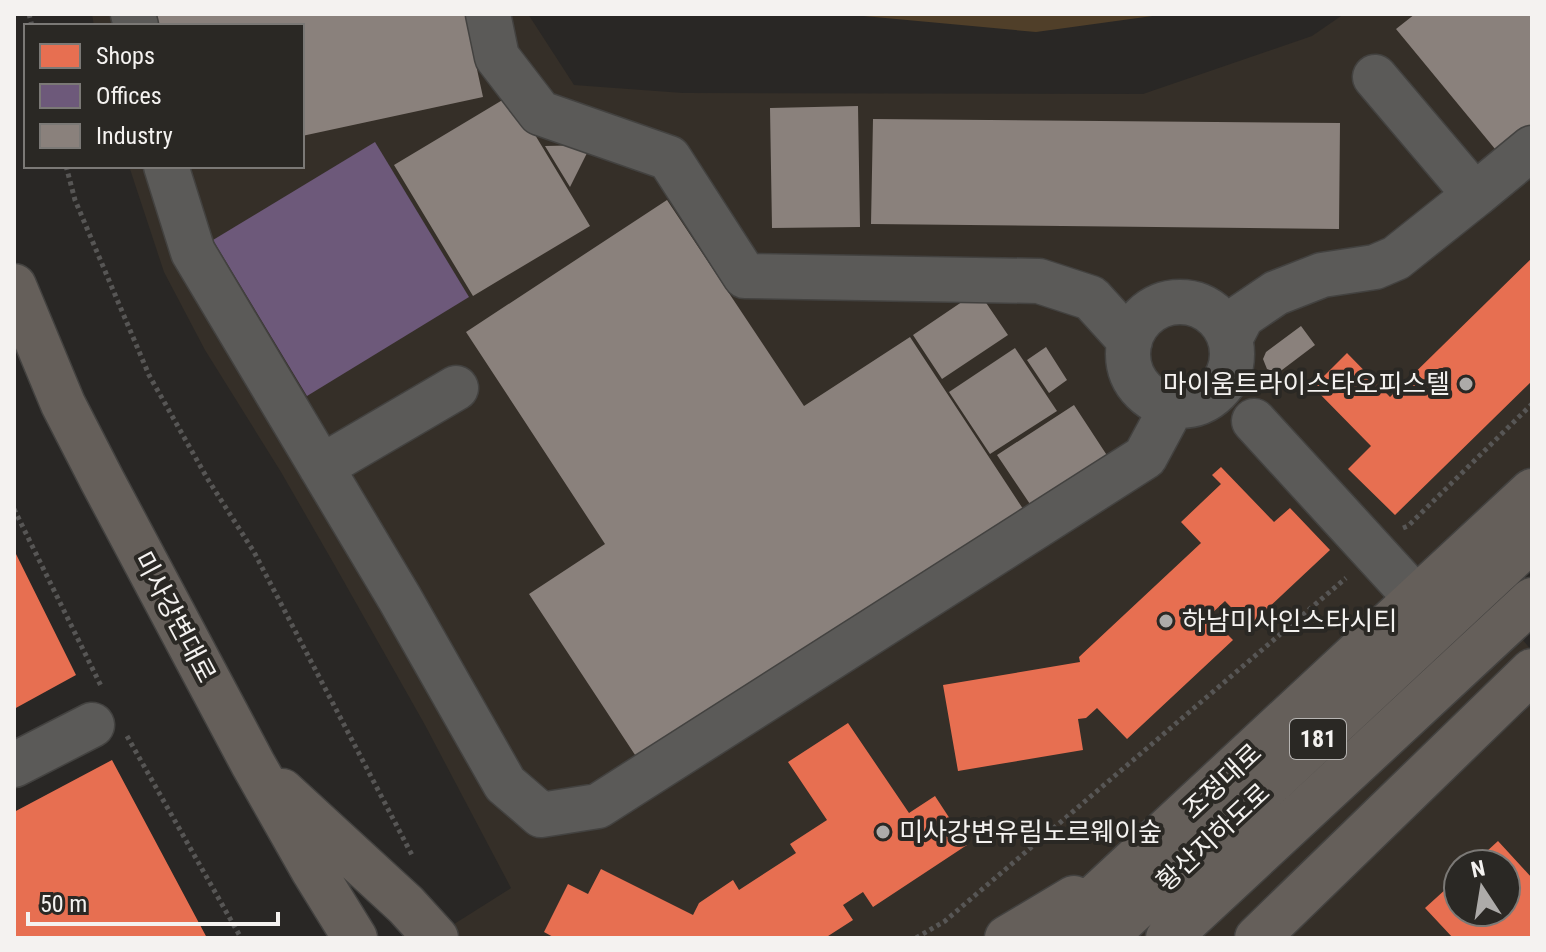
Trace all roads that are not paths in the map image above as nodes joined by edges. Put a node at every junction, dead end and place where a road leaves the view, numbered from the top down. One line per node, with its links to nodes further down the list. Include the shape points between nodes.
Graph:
1 (488, 14): 8 (street, via 497,57 540,113 669,158 745,276 1039,281 1091,298)
2 (1375, 77): 5 (street)
3 (1532, 148): 5 (street)
4 (167, 168): 12 (street, via 193,252)
5 (1475, 195): 7 (street, via 1396,258 1375,267 1322,275 1276,293 1242,316)
6 (14, 286): 19 (main road, 미사강변대로, via 63,404)
7 (1230, 339): 8 (street, via 1211,311 1179,302 1148,313); 10 (street, via 1231,364 1220,387 1207,399)
8 (1130, 341): 10 (street, via 1132,375 1156,400)
9 (456, 388): 12 (street)
10 (1173, 405): 12 (street, via 1145,457 598,806 541,815 505,784)
11 (1254, 421): 15 (street)
12 (321, 467)
13 (1532, 491): 15 (main road, 조정대로)
14 (1532, 539): 28 (main road, 황산지하도로 / 181)
15 (1417, 599): 22 (main road, 조정대로)
16 (1532, 600): 29 (main road, 황산지하도로 / 181)
17 (1532, 671): 30 (main road)
18 (107, 715): 20 (street)
19 (253, 764): 21 (main road); 23 (main road, 미사강변대로)
20 (14, 765)
21 (344, 847): 24 (main road); 25 (main road)
22 (1135, 862): 26 (main road); 27 (main road, 조정대로)
23 (355, 938)
24 (399, 938)
25 (436, 938)
26 (1007, 938)
27 (1051, 938)
28 (1104, 938)
29 (1168, 938)
30 (1257, 938)

